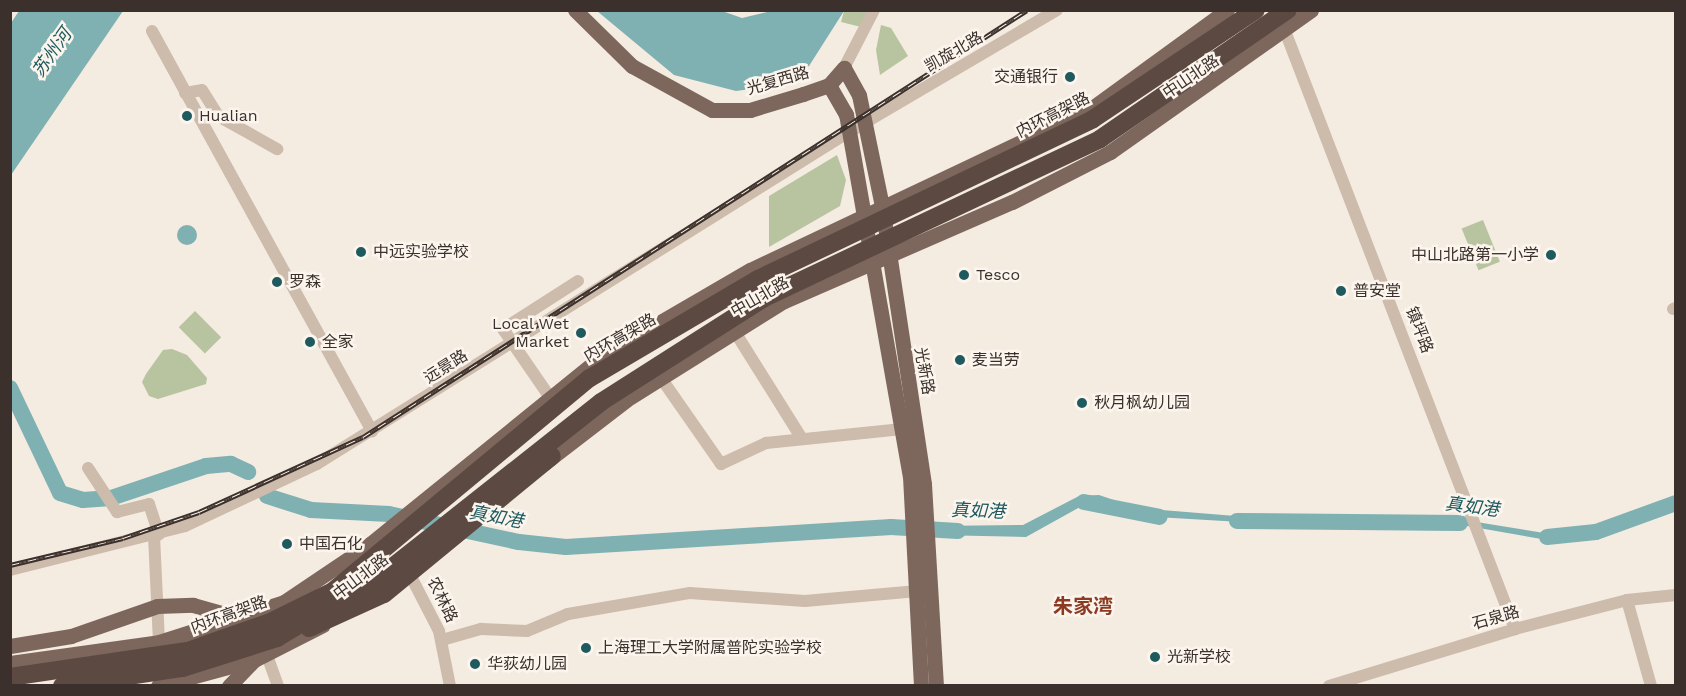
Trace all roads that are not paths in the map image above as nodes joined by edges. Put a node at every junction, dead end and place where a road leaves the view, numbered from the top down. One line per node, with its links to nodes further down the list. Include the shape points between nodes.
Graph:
1 (575, 10): 12 (main road, 光复西路, via 632,66 712,110 750,110)
2 (874, 10): 11 (street, 光复西路)
3 (1058, 10): 14 (street, 凯旋北路)
4 (1227, 10): 17 (main road, 中山北路, via 1092,108)
5 (1256, 10): 47 (highway, 内环高架路, via 1093,119 758,279 590,378 333,591 268,623 187,651)
6 (1276, 10): 10 (main road, 镇坪路)
7 (1288, 10): 45 (highway, via 1100,139 764,298 601,402 386,572)
8 (1311, 10): 10 (main road, 中山北路)
9 (152, 31): 13 (street)
10 (1285, 31): 19 (main road, 中山北路, via 1110,152); 41 (street, 镇坪路)
11 (844, 68): 12 (main road, 光复西路); 14 (main road, 光新路)
12 (829, 85): 15 (main road, 光新路, via 844,106)
13 (186, 93): 16 (street, via 202,90 218,116); 28 (street)
14 (867, 123): 15 (street, 远景路); 17 (main road, 光新路)
15 (849, 132): 18 (main road, 光新路); 23 (street, 远景路)
16 (277, 149)
17 (882, 206): 18 (main road, 中山北路); 19 (main road, 光新路)
18 (864, 215): 20 (main road, 光新路); 26 (main road, 中山北路, via 750,270 602,356)
19 (887, 257): 20 (main road, 中山北路); 31 (main road, 光新路)
20 (872, 264): 22 (main road, 中山北路, via 784,301); 27 (main road, 光新路)
21 (578, 281): 23 (street, via 502,329)
22 (735, 332): 24 (main road, 中山北路); 29 (street)
23 (513, 346): 26 (street); 28 (street, 远景路)
24 (661, 378): 25 (main road, 中山北路); 29 (street, via 721,464 766,443)
25 (645, 388): 33 (main road, 中山北路); 45 (highway, via 610,408 384,594)
26 (549, 396): 40 (main road, 中山北路, via 370,543 284,602)
27 (903, 429): 29 (street); 31 (main road, 光新路)
28 (372, 432): 32 (street, 远景路, via 317,464)
29 (802, 439)
30 (88, 468): 32 (street, via 117,512 149,504)
31 (920, 524): 35 (main road, 光新路)
32 (157, 535): 34 (street, 远景路); 39 (street)
33 (406, 566): 42 (street, 农林路); 45 (main road, 中山北路, via 339,616)
34 (10, 570)
35 (923, 574): 36 (main road, 光新路); 55 (main road, 光新路)
36 (918, 591): 42 (street, via 805,601 690,593 568,615 527,631 480,629); 54 (main road, 光新路)
37 (1676, 595): 38 (street, 石泉路)
38 (1627, 600): 41 (street, 石泉路); 57 (street)
39 (157, 606): 40 (main road, via 193,605); 43 (street); 44 (main road, via 70,636)
40 (246, 616): 43 (main road, 中山北路); 45 (street)
41 (1515, 629): 56 (street, 石泉路)
42 (442, 640): 53 (street, 农林路)
43 (159, 642): 46 (main road, 中山北路)
44 (10, 646)
45 (258, 654): 48 (main road, 中山北路); 49 (highway); 51 (main road, 中山北路); 52 (street)
46 (10, 663)
47 (10, 677)
48 (176, 684): 50 (main road, 中山北路)
49 (62, 686)
50 (158, 686)
51 (229, 686)
52 (278, 686)
53 (450, 686)
54 (921, 686)
55 (936, 686)
56 (1329, 686)
57 (1651, 686)

